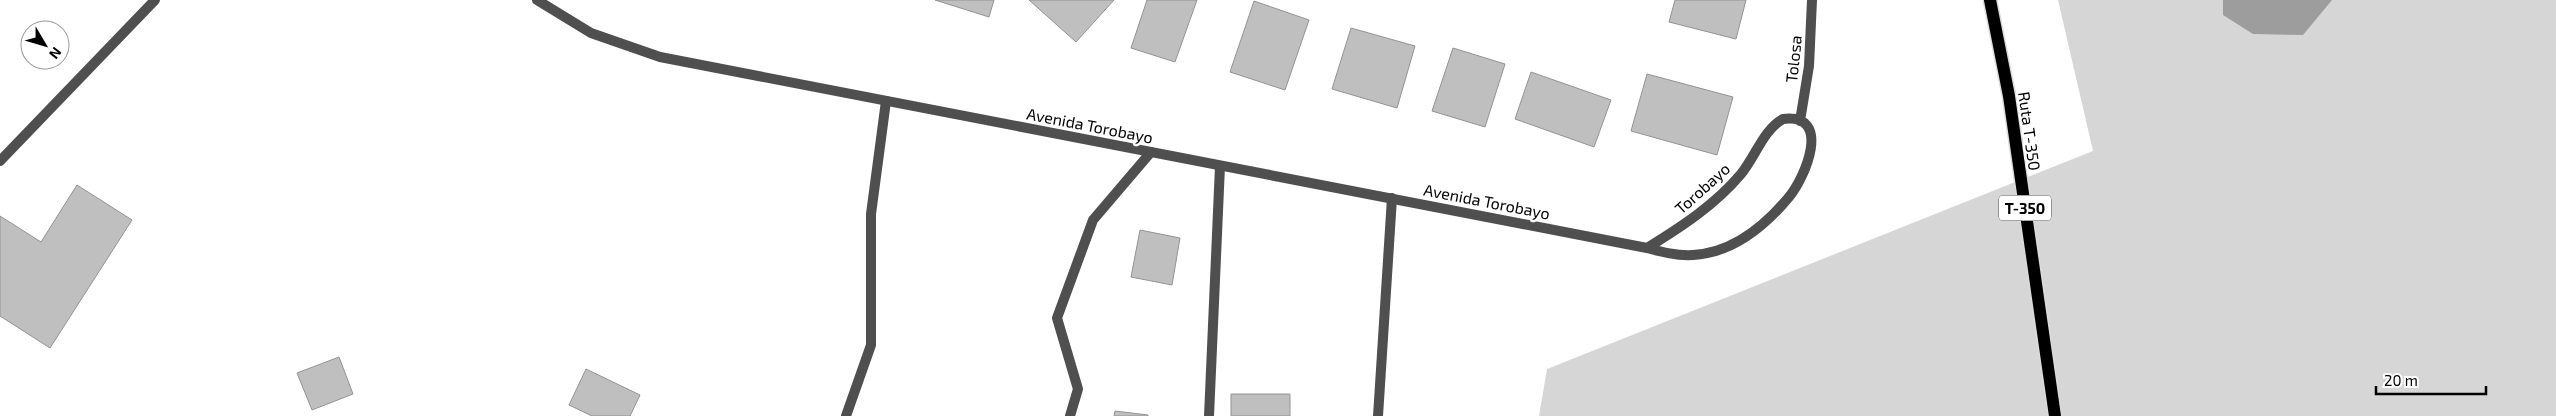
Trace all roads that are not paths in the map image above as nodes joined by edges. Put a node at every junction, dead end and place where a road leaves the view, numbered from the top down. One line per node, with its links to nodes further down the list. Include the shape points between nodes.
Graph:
1 (154, 0): 8 (street)
2 (537, 0): 5 (street, Avenida Torobayo, via 591,33 660,58)
3 (1812, 0): 6 (street, Tolosa, via 1809,66)
4 (1990, 0): 16 (main road, Ruta T-350 / T-350, via 2009,96)
5 (886, 101): 7 (street, Avenida Torobayo); 12 (street, via 871,214 871,345)
6 (1800, 121): 11 (street, Torobayo, via 1784,119 1774,125 1741,174 1698,216); 11 (street, via 1812,136 1811,158 1791,196 1765,222 1736,244 1714,252 1669,254)
7 (1151, 152): 9 (street, Avenida Torobayo); 13 (street, via 1093,220 1057,318 1078,389)
8 (0, 161)
9 (1220, 166): 10 (street, Avenida Torobayo); 14 (street)
10 (1392, 198): 11 (street, Avenida Torobayo); 15 (street)
11 (1647, 248)
12 (846, 416)
13 (1070, 416)
14 (1209, 416)
15 (1378, 416)
16 (2055, 416)

